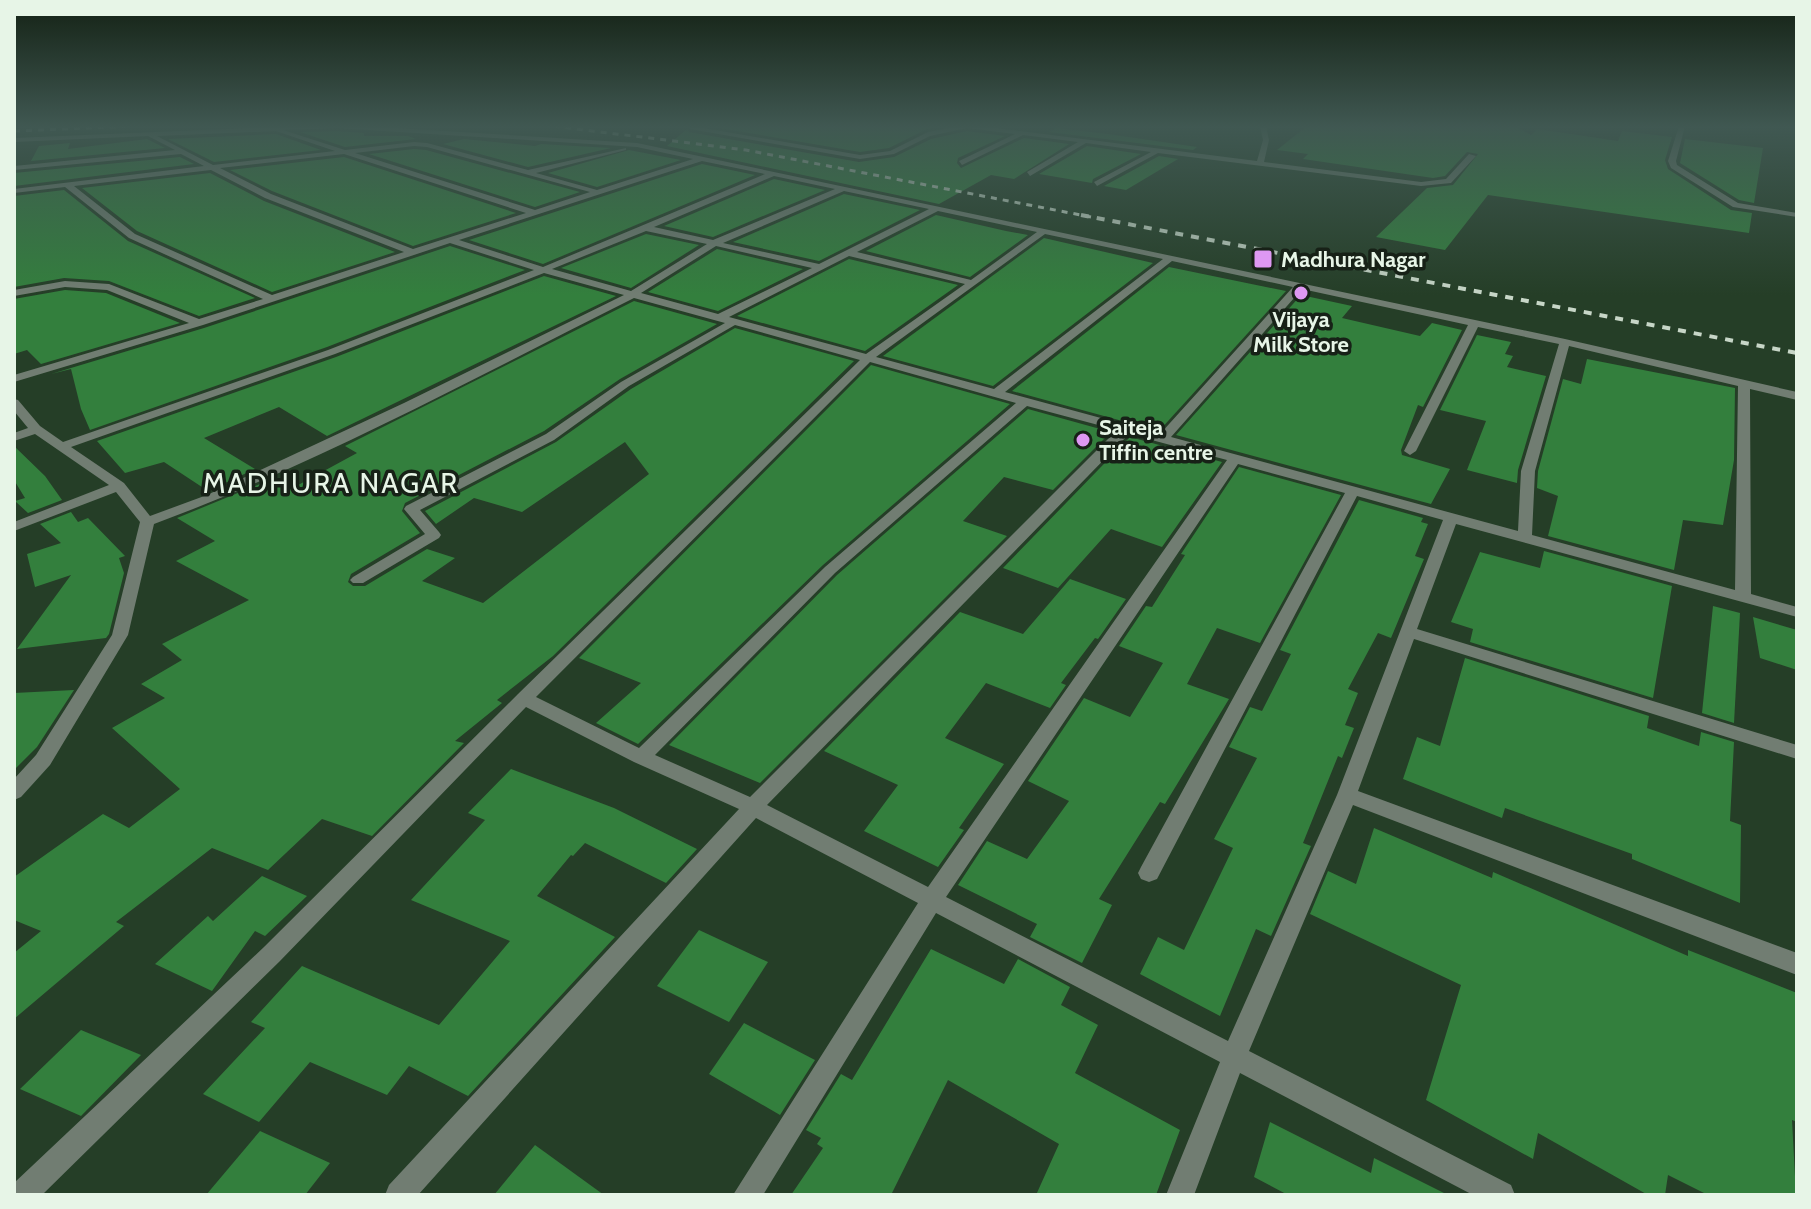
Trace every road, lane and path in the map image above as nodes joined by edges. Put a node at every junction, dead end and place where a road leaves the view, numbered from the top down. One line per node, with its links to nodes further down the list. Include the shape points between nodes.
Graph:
1 (81, 182): 12 (street)
2 (239, 182): 24 (street)
3 (441, 182): 18 (street)
4 (562, 182): 16 (street)
5 (623, 182): 16 (street)
6 (753, 182): 20 (street)
7 (813, 182): 14 (street)
8 (1100, 182): 13 (street)
9 (1409, 182): 10 (street)
10 (1443, 182)
11 (1700, 182): 19 (street, via 1736,205)
12 (67, 184): 15 (street); 33 (street, via 132,236)
13 (1097, 184)
14 (845, 189): 17 (street); 23 (street)
15 (14, 191)
16 (594, 191): 18 (street)
17 (936, 209): 21 (street); 25 (street)
18 (533, 212): 22 (street)
19 (1797, 215)
20 (646, 228): 23 (street); 28 (street)
21 (1043, 232): 26 (street); 29 (street)
22 (450, 240): 24 (street); 28 (street)
23 (715, 243): 27 (street); 32 (street)
24 (412, 252): 33 (street)
25 (848, 253): 27 (street); 29 (street)
26 (1169, 259): 30 (street); 42 (street)
27 (820, 267): 34 (street)
28 (544, 270): 32 (street); 50 (street, via 222,394)
29 (969, 282): 39 (street)
30 (1299, 287): 37 (street); 49 (street)
31 (14, 293): 36 (street, via 65,284 109,287)
32 (633, 294): 34 (street); 56 (street, via 212,498)
33 (272, 299): 36 (street)
34 (719, 318): 35 (street)
35 (733, 322): 39 (street); 59 (street, via 625,384 550,437 411,509 434,535)
36 (199, 323): 40 (street)
37 (1474, 324): 38 (street); 51 (street)
38 (1565, 342): 41 (street); 58 (street, via 1528,471)
39 (869, 357): 42 (street); 63 (street)
40 (14, 379)
41 (1744, 384): 43 (street); 60 (street)
42 (997, 393): 44 (street)
43 (1797, 396)
44 (1025, 401): 47 (street); 65 (street, via 830,570)
45 (14, 403): 46 (street)
46 (36, 429): 48 (street); 50 (street)
47 (1126, 429): 49 (street); 68 (street)
48 (14, 437)
49 (1163, 439): 52 (street)
50 (62, 446): 53 (street)
51 (1410, 451)
52 (1235, 458): 54 (street); 70 (street)
53 (119, 486): 56 (street); 57 (street)
54 (1354, 490): 55 (street); 69 (street)
55 (1451, 518): 58 (street); 62 (street)
56 (147, 522): 66 (street, via 120,635 43,760)
57 (14, 527)
58 (1525, 538): 60 (street)
59 (358, 580)
60 (1743, 598): 61 (street)
61 (1797, 612)
62 (1408, 632): 64 (street); 67 (street)
63 (524, 698): 65 (street); 73 (street, via 272,954)
64 (1797, 752)
65 (641, 757): 68 (street)
66 (14, 792)
67 (1347, 795): 71 (street); 72 (street)
68 (753, 807): 70 (street); 74 (street)
69 (1149, 873)
70 (932, 900): 72 (street); 75 (street)
71 (1797, 964)
72 (1234, 1057): 76 (street); 77 (street)
73 (22, 1195)
74 (399, 1195)
75 (747, 1195)
76 (1180, 1195)
77 (1501, 1195)

